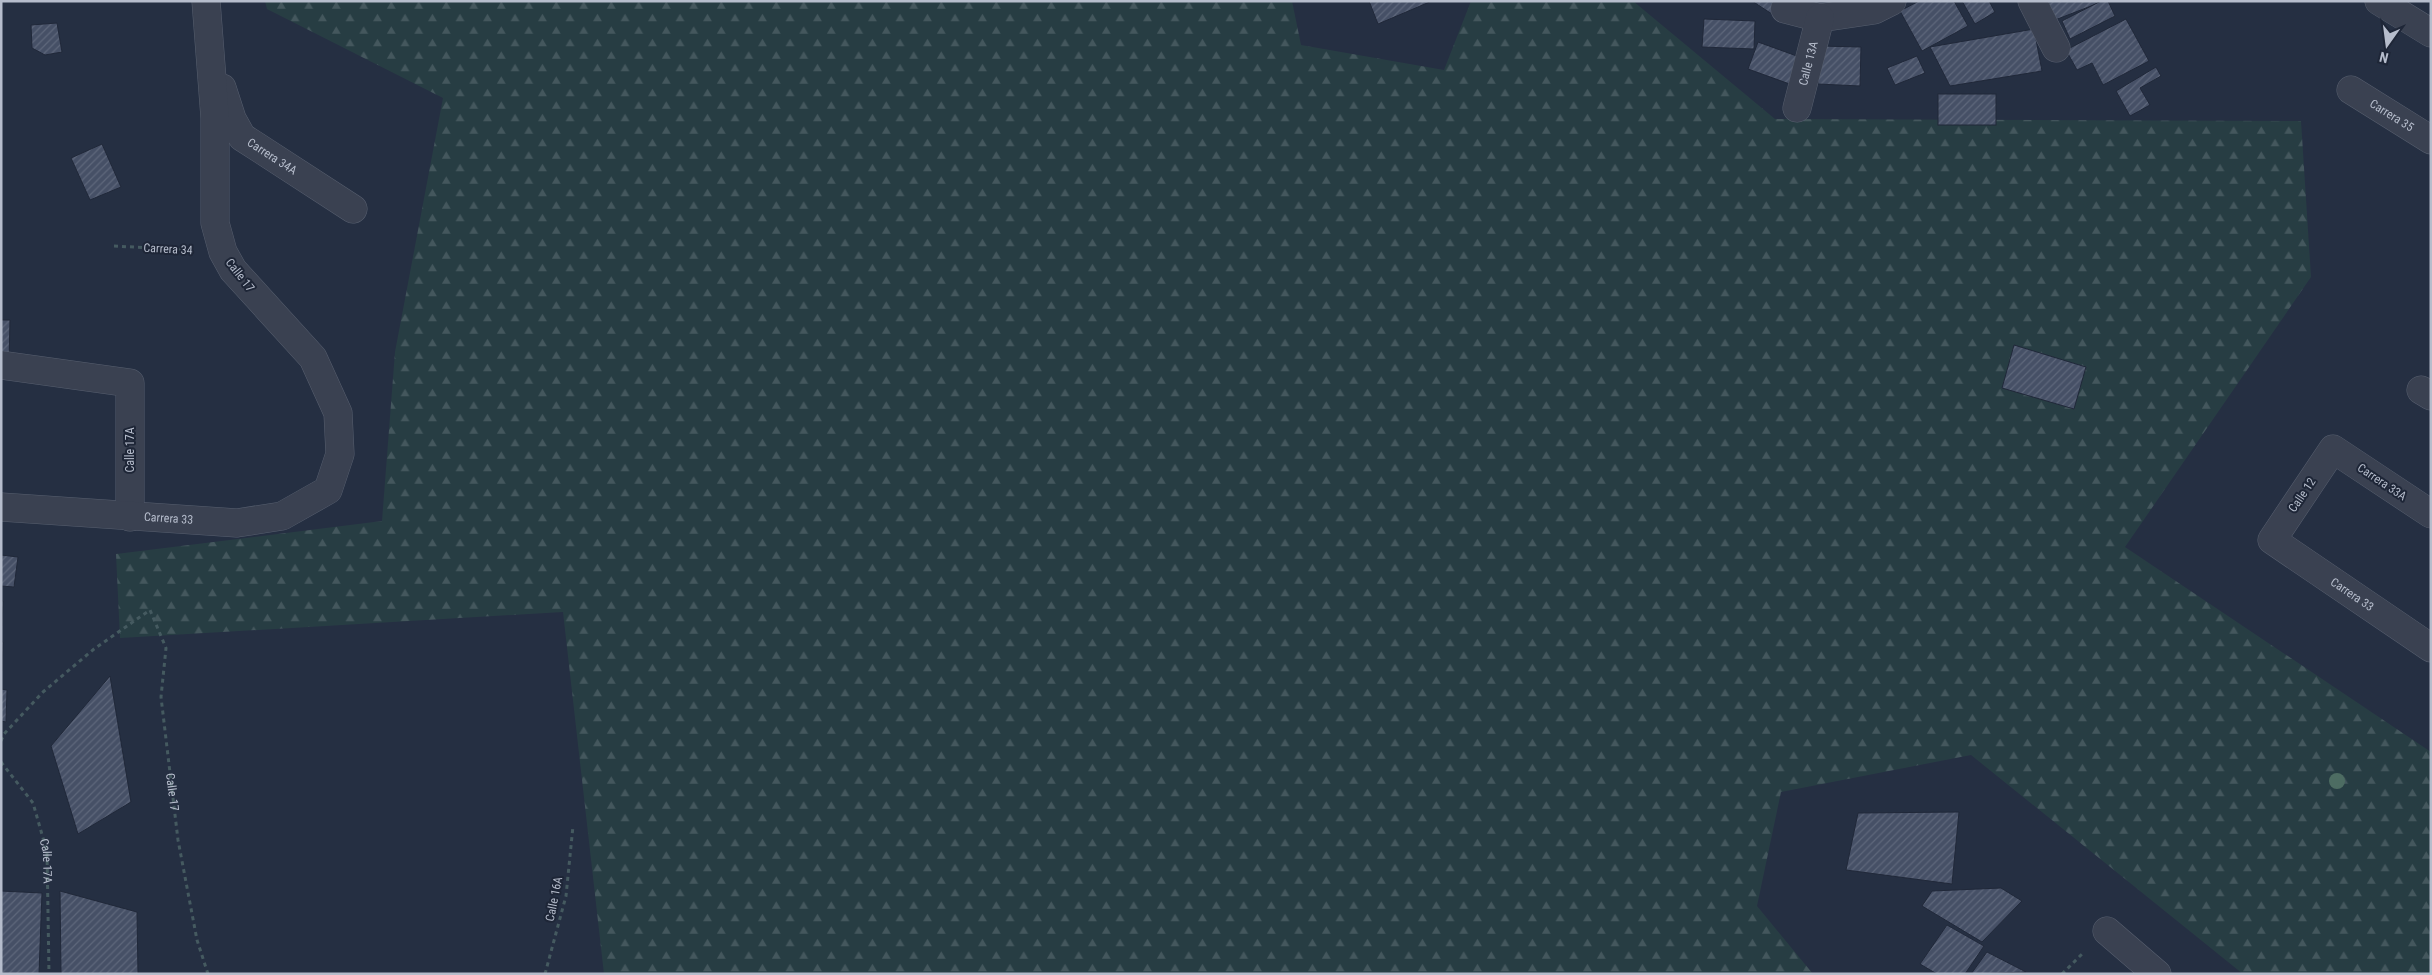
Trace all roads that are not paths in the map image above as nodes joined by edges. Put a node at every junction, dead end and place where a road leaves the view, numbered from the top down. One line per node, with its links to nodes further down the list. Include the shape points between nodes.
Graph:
1 (206, 1): 9 (street, Calle 17)
2 (1892, 1): 6 (street, via 1874,10)
3 (2032, 1): 8 (street)
4 (2379, 1): 7 (street)
5 (1785, 8): 6 (street)
6 (1820, 18): 11 (street, Calle 13A)
7 (2431, 33)
8 (2056, 48)
9 (210, 51): 13 (street, Carrera 34A, via 232,119 242,137); 16 (street, Calle 17, via 215,118 215,223 223,252 234,270 313,358 338,413 340,454)
10 (2351, 90): 12 (street, Carrera 35)
11 (1797, 108)
12 (2431, 140)
13 (353, 209)
14 (1, 365): 19 (street, Calle 17A, via 130,383)
15 (2333, 449): 18 (street, Carrera 33A); 20 (street, Calle 12)
16 (328, 490): 19 (street, Carrera 33, via 282,516 236,523)
17 (1, 507): 19 (street, Carrera 33)
18 (2431, 514)
19 (130, 517)
20 (2272, 540): 21 (street, Carrera 33)
21 (2431, 648)
22 (2107, 931): 23 (street)
23 (2157, 974)

